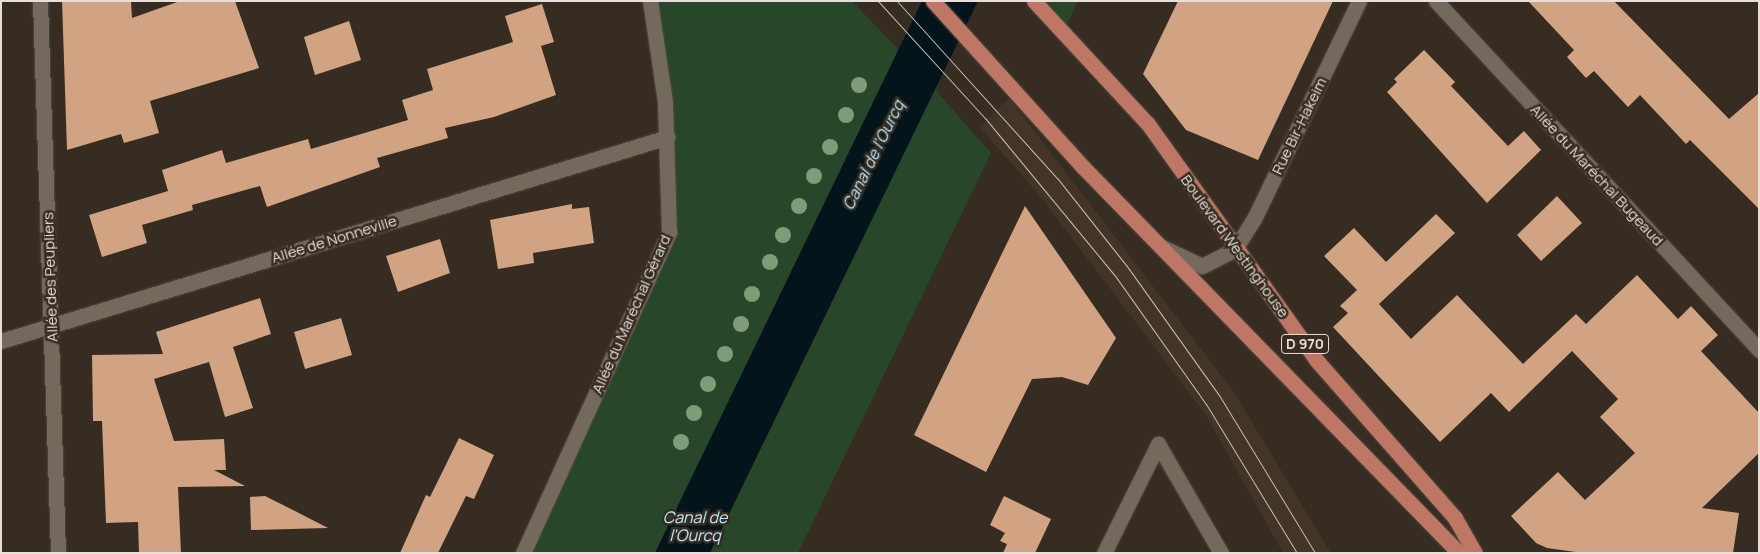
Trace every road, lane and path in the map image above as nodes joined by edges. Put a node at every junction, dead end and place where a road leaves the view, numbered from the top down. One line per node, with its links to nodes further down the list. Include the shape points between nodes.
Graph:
1 (40, 1): 10 (street, Allée des Peupliers)
2 (650, 1): 7 (street, Allée du Maréchal Gérard)
3 (933, 1): 8 (main road, D 970)
4 (1034, 1): 9 (main road, Boulevard Westinghouse / D 970, via 1148,124)
5 (1360, 1): 9 (street, Rue Bir-Hakeim, via 1254,219)
6 (1436, 1): 12 (street, Allée du Maréchal Bugeaud)
7 (668, 137): 10 (street, Allée de Nonneville); 14 (street, Allée du Maréchal Gérard, via 669,232)
8 (1158, 245): 9 (street, via 1202,266); 17 (main road, D 970)
9 (1234, 249): 18 (main road, Boulevard Westinghouse / D 970, via 1318,362 1455,518)
10 (52, 325): 11 (street, Allée de Nonneville); 13 (street, Allée des Peupliers)
11 (1, 341)
12 (1759, 350)
13 (58, 553)
14 (523, 553)
15 (1104, 553): 16 (street, via 1158,444)
16 (1221, 553)
17 (1459, 553)
18 (1475, 553)

